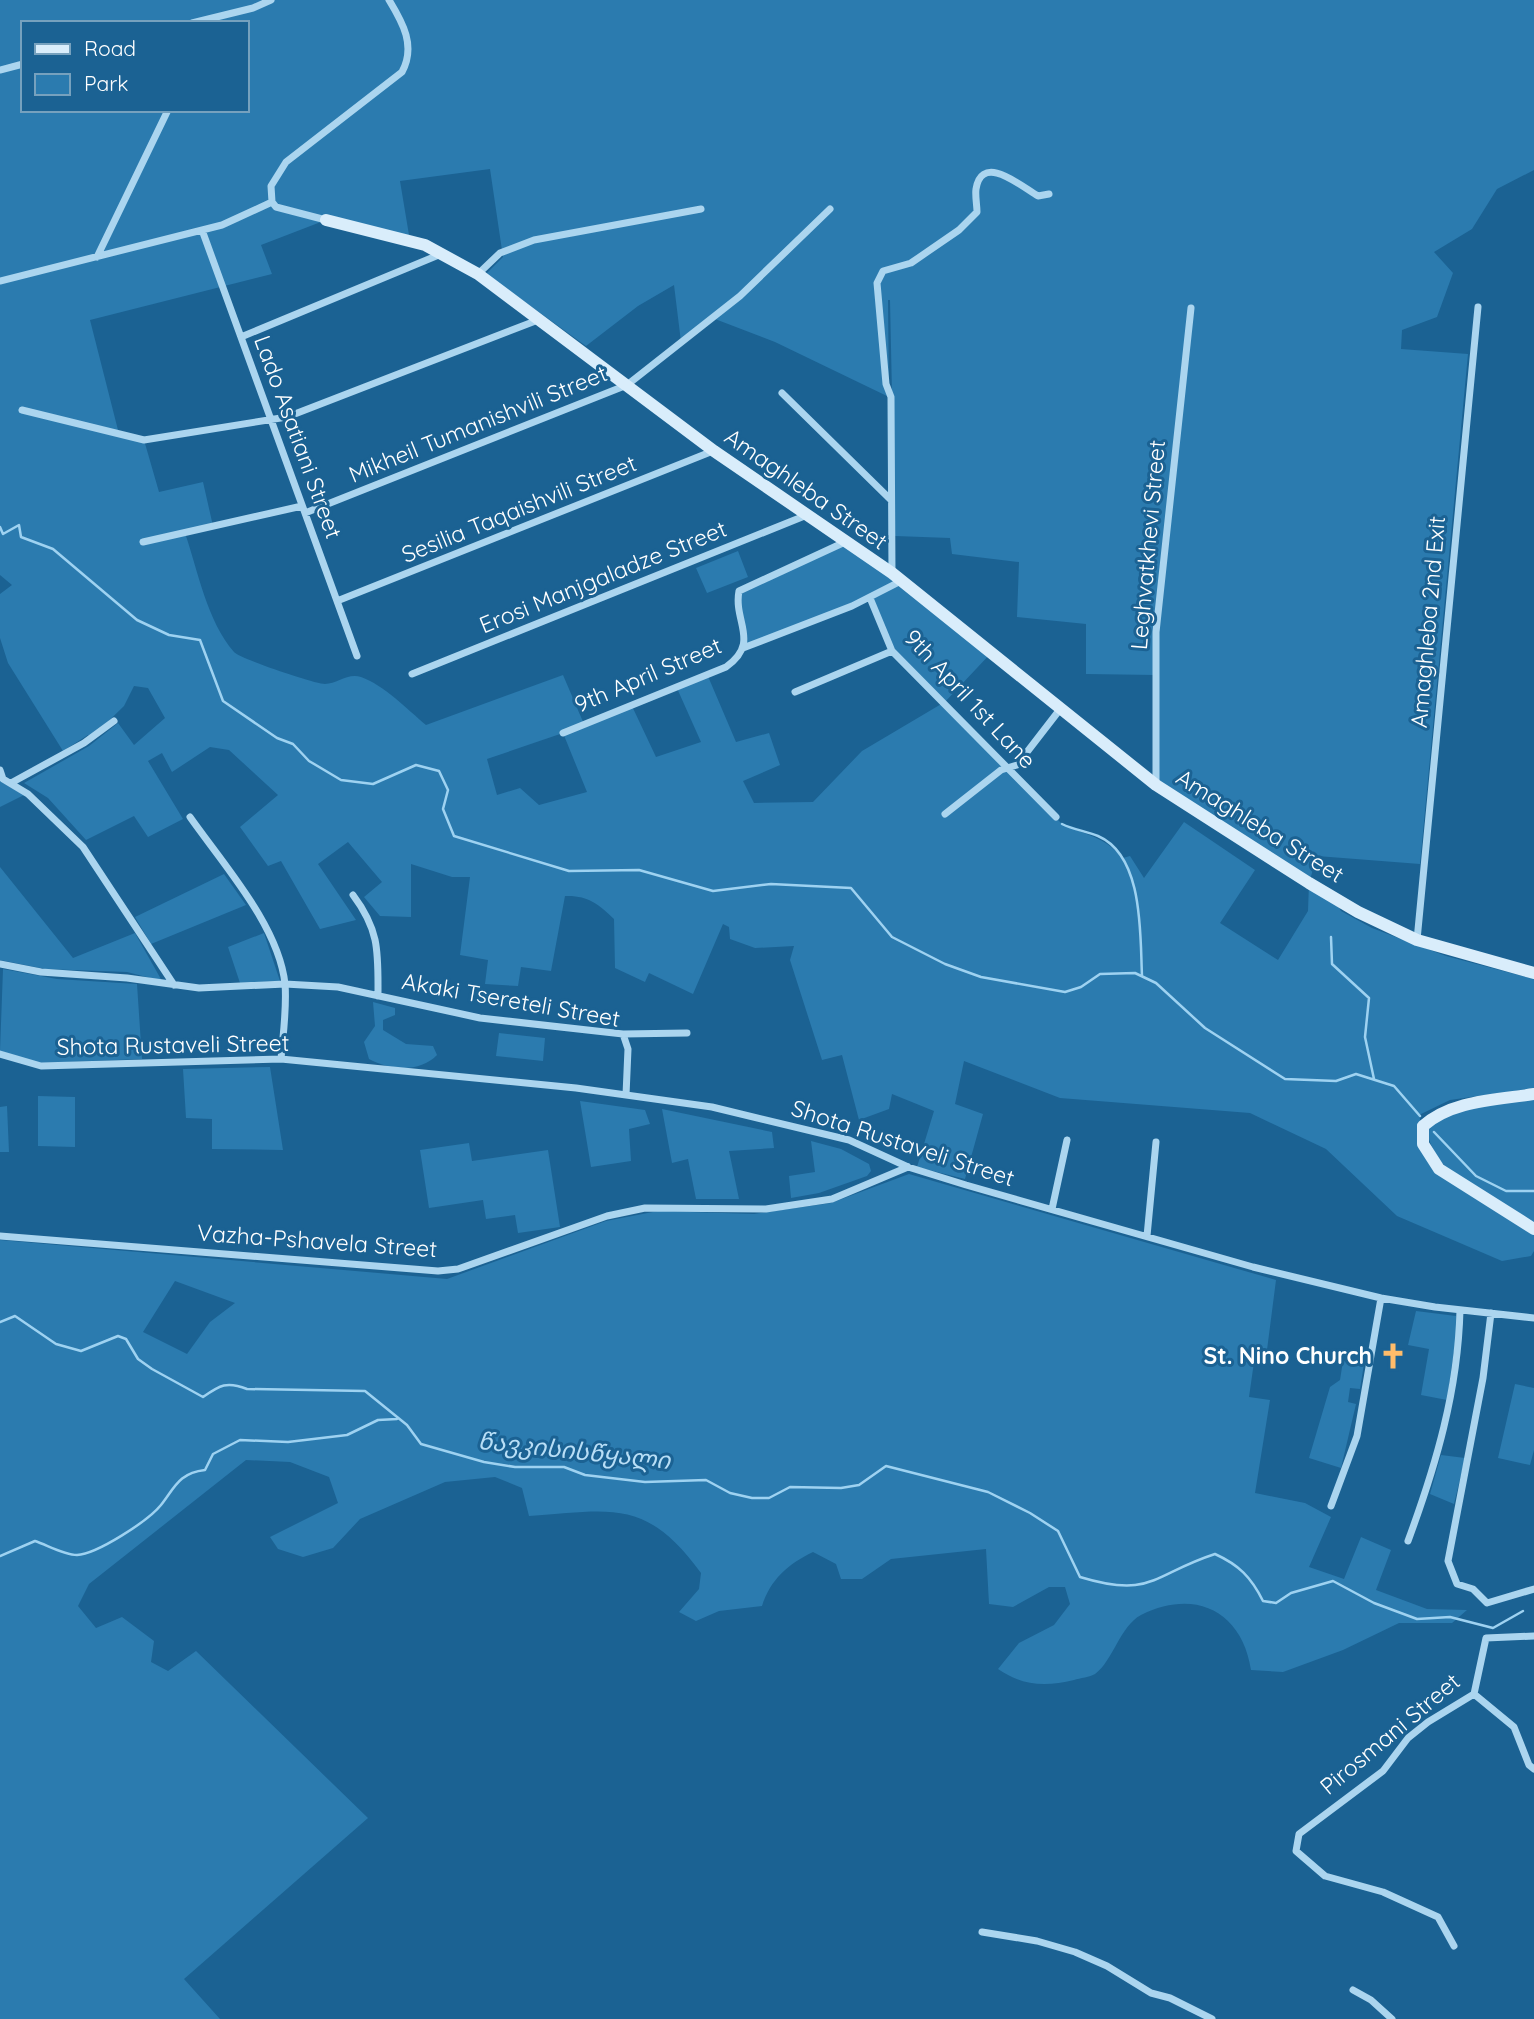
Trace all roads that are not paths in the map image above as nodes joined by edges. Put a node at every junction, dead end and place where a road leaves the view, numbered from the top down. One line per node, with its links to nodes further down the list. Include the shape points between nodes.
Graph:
1 (271, 0): 3 (street)
2 (389, 0): 8 (street, via 407,33 408,61 402,72 286,162 274,177)
3 (212, 20)
4 (21, 65): 5 (street)
5 (0, 70)
6 (167, 112): 14 (street)
7 (1049, 194): 26 (street, via 1038,196 1000,172 987,173 979,178 975,191 977,212 959,230 911,263 883,271 877,283 891,397)
8 (272, 202): 11 (street, Amaghleba Street, via 282,210); 12 (street)
9 (701, 209): 15 (street, via 534,240 500,253)
10 (830, 209): 21 (street, Mikheil Tumanishvili Street, via 740,296)
11 (326, 220): 13 (street, Amaghleba Street, via 425,245)
12 (202, 230): 14 (street); 20 (street, Lado Asatiani Street)
13 (442, 254): 15 (street, Amaghleba Street); 20 (street)
14 (97, 257): 16 (street)
15 (478, 274): 19 (street, Amaghleba Street)
16 (0, 281)
17 (1478, 307): 50 (street, Amaghleba 2nd Exit)
18 (1191, 308): 45 (street, Leghvatkhevi Street, via 1156,632)
19 (539, 320): 21 (street, Amaghleba Street); 24 (street, via 287,417)
20 (241, 337): 24 (street, Lado Asatiani Street)
21 (627, 385): 25 (street, Amaghleba Street); 27 (street, Mikheil Tumanishvili Street)
22 (782, 393): 26 (street)
23 (22, 410): 24 (street, via 144,440)
24 (271, 419): 27 (street, Lado Asatiani Street)
25 (714, 451): 28 (street, Amaghleba Street); 33 (street, Sesilia Taqaishvili Street)
26 (891, 500): 31 (street)
27 (304, 510): 29 (street, Mikheil Tumanishvili Street); 33 (street, Lado Asatiani Street)
28 (808, 515): 30 (street, Amaghleba Street); 37 (street, Erosi Manjgaladze Street)
29 (143, 542)
30 (845, 542): 31 (street, Amaghleba Street); 34 (street, 9th April Street, via 739,591 746,635)
31 (896, 577): 32 (street, 9th April Street); 39 (street, Amaghleba Street)
32 (870, 598): 34 (street, 9th April Street); 35 (street, 9th April 1st Lane)
33 (337, 601): 36 (street, Lado Asatiani Street)
34 (743, 648): 41 (street, 9th April Street, via 726,667)
35 (892, 651): 38 (street); 42 (street, 9th April 1st Lane)
36 (356, 656)
37 (412, 674)
38 (795, 692)
39 (1061, 708): 42 (street, via 1017,765); 45 (street, Amaghleba Street)
40 (114, 721): 44 (street)
41 (563, 733)
42 (1008, 768): 46 (street); 48 (street, 9th April 1st Lane)
43 (0, 770): 44 (street, via 3,779)
44 (11, 783): 54 (street, via 28,793 83,847)
45 (1156, 785): 50 (street, Amaghleba Street, via 1309,883)
46 (945, 814)
47 (190, 817): 53 (street, via 266,926)
48 (1056, 817)
49 (353, 895): 55 (street, via 376,934)
50 (1417, 940): 52 (street, Amaghleba Street)
51 (0, 964): 54 (street, Akaki Tsereteli Street)
52 (1534, 973)
53 (285, 984): 54 (street, Akaki Tsereteli Street); 55 (street, Akaki Tsereteli Street, via 338,987); 59 (street)
54 (174, 985)
55 (378, 996): 57 (street, Akaki Tsereteli Street, via 480,1018)
56 (687, 1033): 57 (street)
57 (623, 1034): 61 (street, Akaki Tsereteli Street, via 628,1049)
58 (0, 1054): 59 (street, Shota Rustaveli Street, via 41,1066)
59 (282, 1059): 61 (street, Shota Rustaveli Street)
60 (1534, 1094): 66 (street, via 1436,1114 1423,1126 1423,1144 1439,1170)
61 (626, 1095): 64 (street, Shota Rustaveli Street, via 712,1107 830,1135)
62 (1067, 1140): 65 (street)
63 (1156, 1142): 68 (street)
64 (908, 1167): 65 (street, Shota Rustaveli Street); 67 (street, Vazha-Pshavela Street, via 832,1199 766,1209 645,1208 607,1216 458,1269 438,1271)
65 (1052, 1209): 68 (street, Shota Rustaveli Street)
66 (1534, 1229)
67 (0, 1236)
68 (1147, 1236): 69 (street, Shota Rustaveli Street)
69 (1381, 1298): 70 (street, Shota Rustaveli Street); 73 (street, via 1357,1436)
70 (1460, 1310): 71 (street, Shota Rustaveli Street); 74 (street, via 1451,1404)
71 (1491, 1313): 72 (street, Shota Rustaveli Street); 75 (street, via 1448,1561 1457,1584 1473,1589 1487,1603)
72 (1534, 1318)
73 (1331, 1506)
74 (1408, 1541)
75 (1534, 1589)
76 (1534, 1636): 77 (street, Pirosmani Street, via 1486,1638)
77 (1474, 1694): 78 (street, via 1514,1727); 80 (street, Pirosmani Street, via 1427,1722 1383,1771 1299,1833 1296,1852 1325,1876 1383,1892 1438,1917)
78 (1534, 1769)
79 (982, 1932): 82 (street, via 1075,1952)
80 (1454, 1946)
81 (1353, 1990): 83 (street)
82 (1212, 2019)
83 (1392, 2019)

